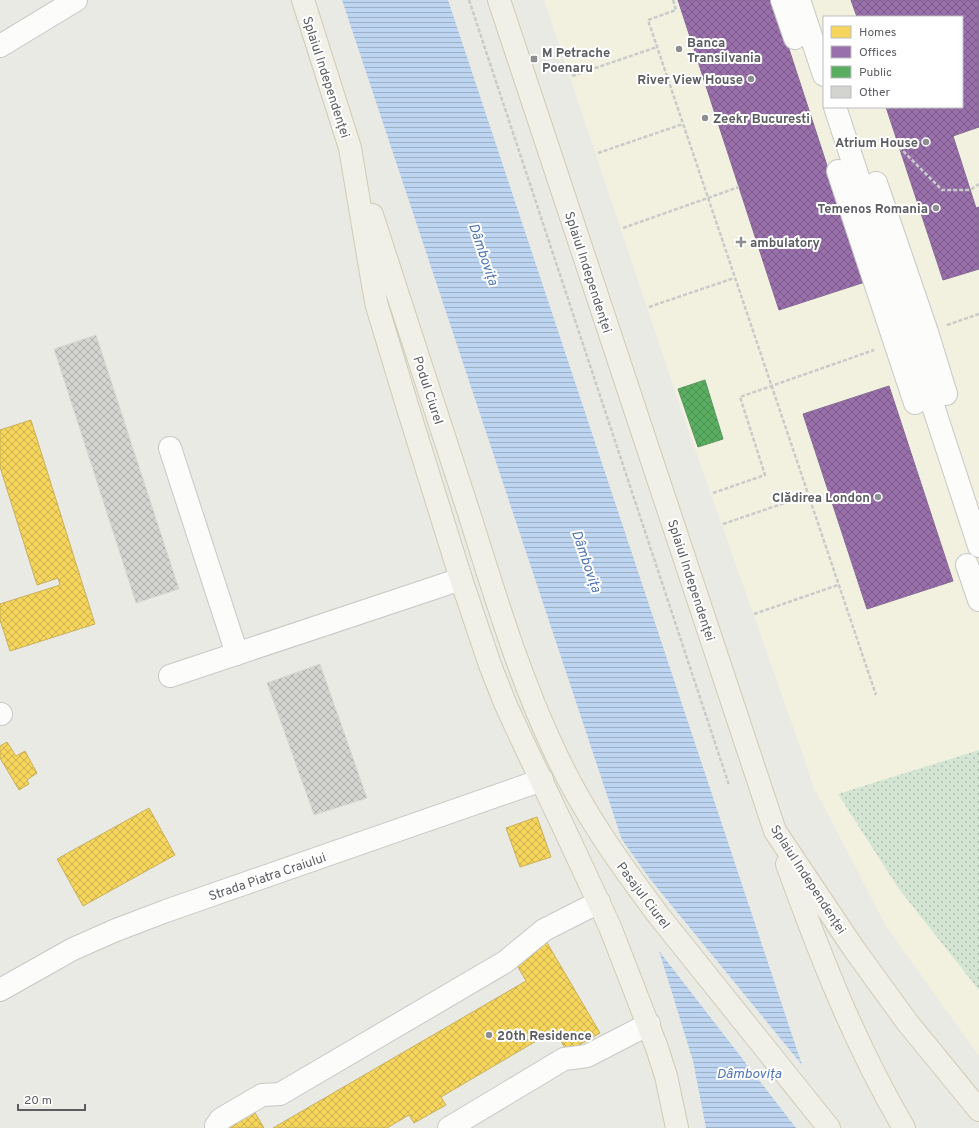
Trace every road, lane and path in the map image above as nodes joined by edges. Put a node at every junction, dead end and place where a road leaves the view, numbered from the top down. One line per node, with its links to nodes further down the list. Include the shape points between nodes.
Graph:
1 (76, 0): 11 (street)
2 (303, 0): 18 (main road, Splaiul Independenței)
3 (469, 0): 47 (path)
4 (499, 0): 48 (main road, Splaiul Independenței)
5 (673, 0): 12 (path, via 676,10 648,20)
6 (782, 0): 10 (street)
7 (799, 0): 13 (street)
8 (815, 0): 9 (street)
9 (823, 24)
10 (795, 38)
11 (0, 46)
12 (657, 47): 14 (path); 16 (path)
13 (823, 72)
14 (572, 76)
15 (835, 108): 36 (street)
16 (683, 124): 19 (path); 24 (path)
17 (884, 138): 22 (path, via 899,147 942,190 970,190)
18 (350, 148): 38 (main road, Splaiul Independenței, via 378,306); 42 (main road, Podul Ciurel)
19 (598, 153)
20 (868, 161): 30 (street)
21 (838, 171): 28 (street)
22 (979, 184)
23 (739, 187): 24 (path)
24 (707, 198): 25 (path); 26 (path)
25 (623, 228)
26 (734, 278): 27 (path); 29 (path)
27 (649, 307)
28 (895, 342): 29 (path); 31 (street)
29 (771, 386): 33 (path, via 740,397 766,475); 34 (path)
30 (946, 394)
31 (915, 403)
32 (170, 448): 43 (street)
33 (713, 493)
34 (808, 495): 35 (path); 39 (path)
35 (723, 524)
36 (979, 546)
37 (967, 565): 40 (street)
38 (461, 579): 43 (street); 46 (main road, Splaiul Independenței, via 505,703)
39 (838, 584): 41 (path); 45 (path)
40 (979, 600)
41 (754, 614)
42 (507, 633): 56 (main road, Pasajul Ciurel, via 524,682 555,753 593,822 659,916)
43 (237, 654): 44 (street)
44 (170, 676)
45 (876, 695)
46 (542, 780): 49 (main road, Splaiul Independenței); 50 (street, Strada Piatra Craiului, via 116,930 73,949)
47 (729, 785)
48 (775, 831): 52 (main road, Splaiul Independenței, via 854,949 907,1022); 57 (main road, via 845,1011 875,1076)
49 (599, 902): 51 (main road, Splaiul Independenței); 53 (street, via 544,930 505,962 280,1094 262,1095 221,1119)
50 (0, 990)
51 (649, 1024): 54 (street, via 587,1056 564,1059); 55 (main road, Splaiul Independenței, via 666,1076)
52 (979, 1110)
53 (216, 1128)
54 (449, 1128)
55 (677, 1128)
56 (829, 1128)
57 (904, 1128)

